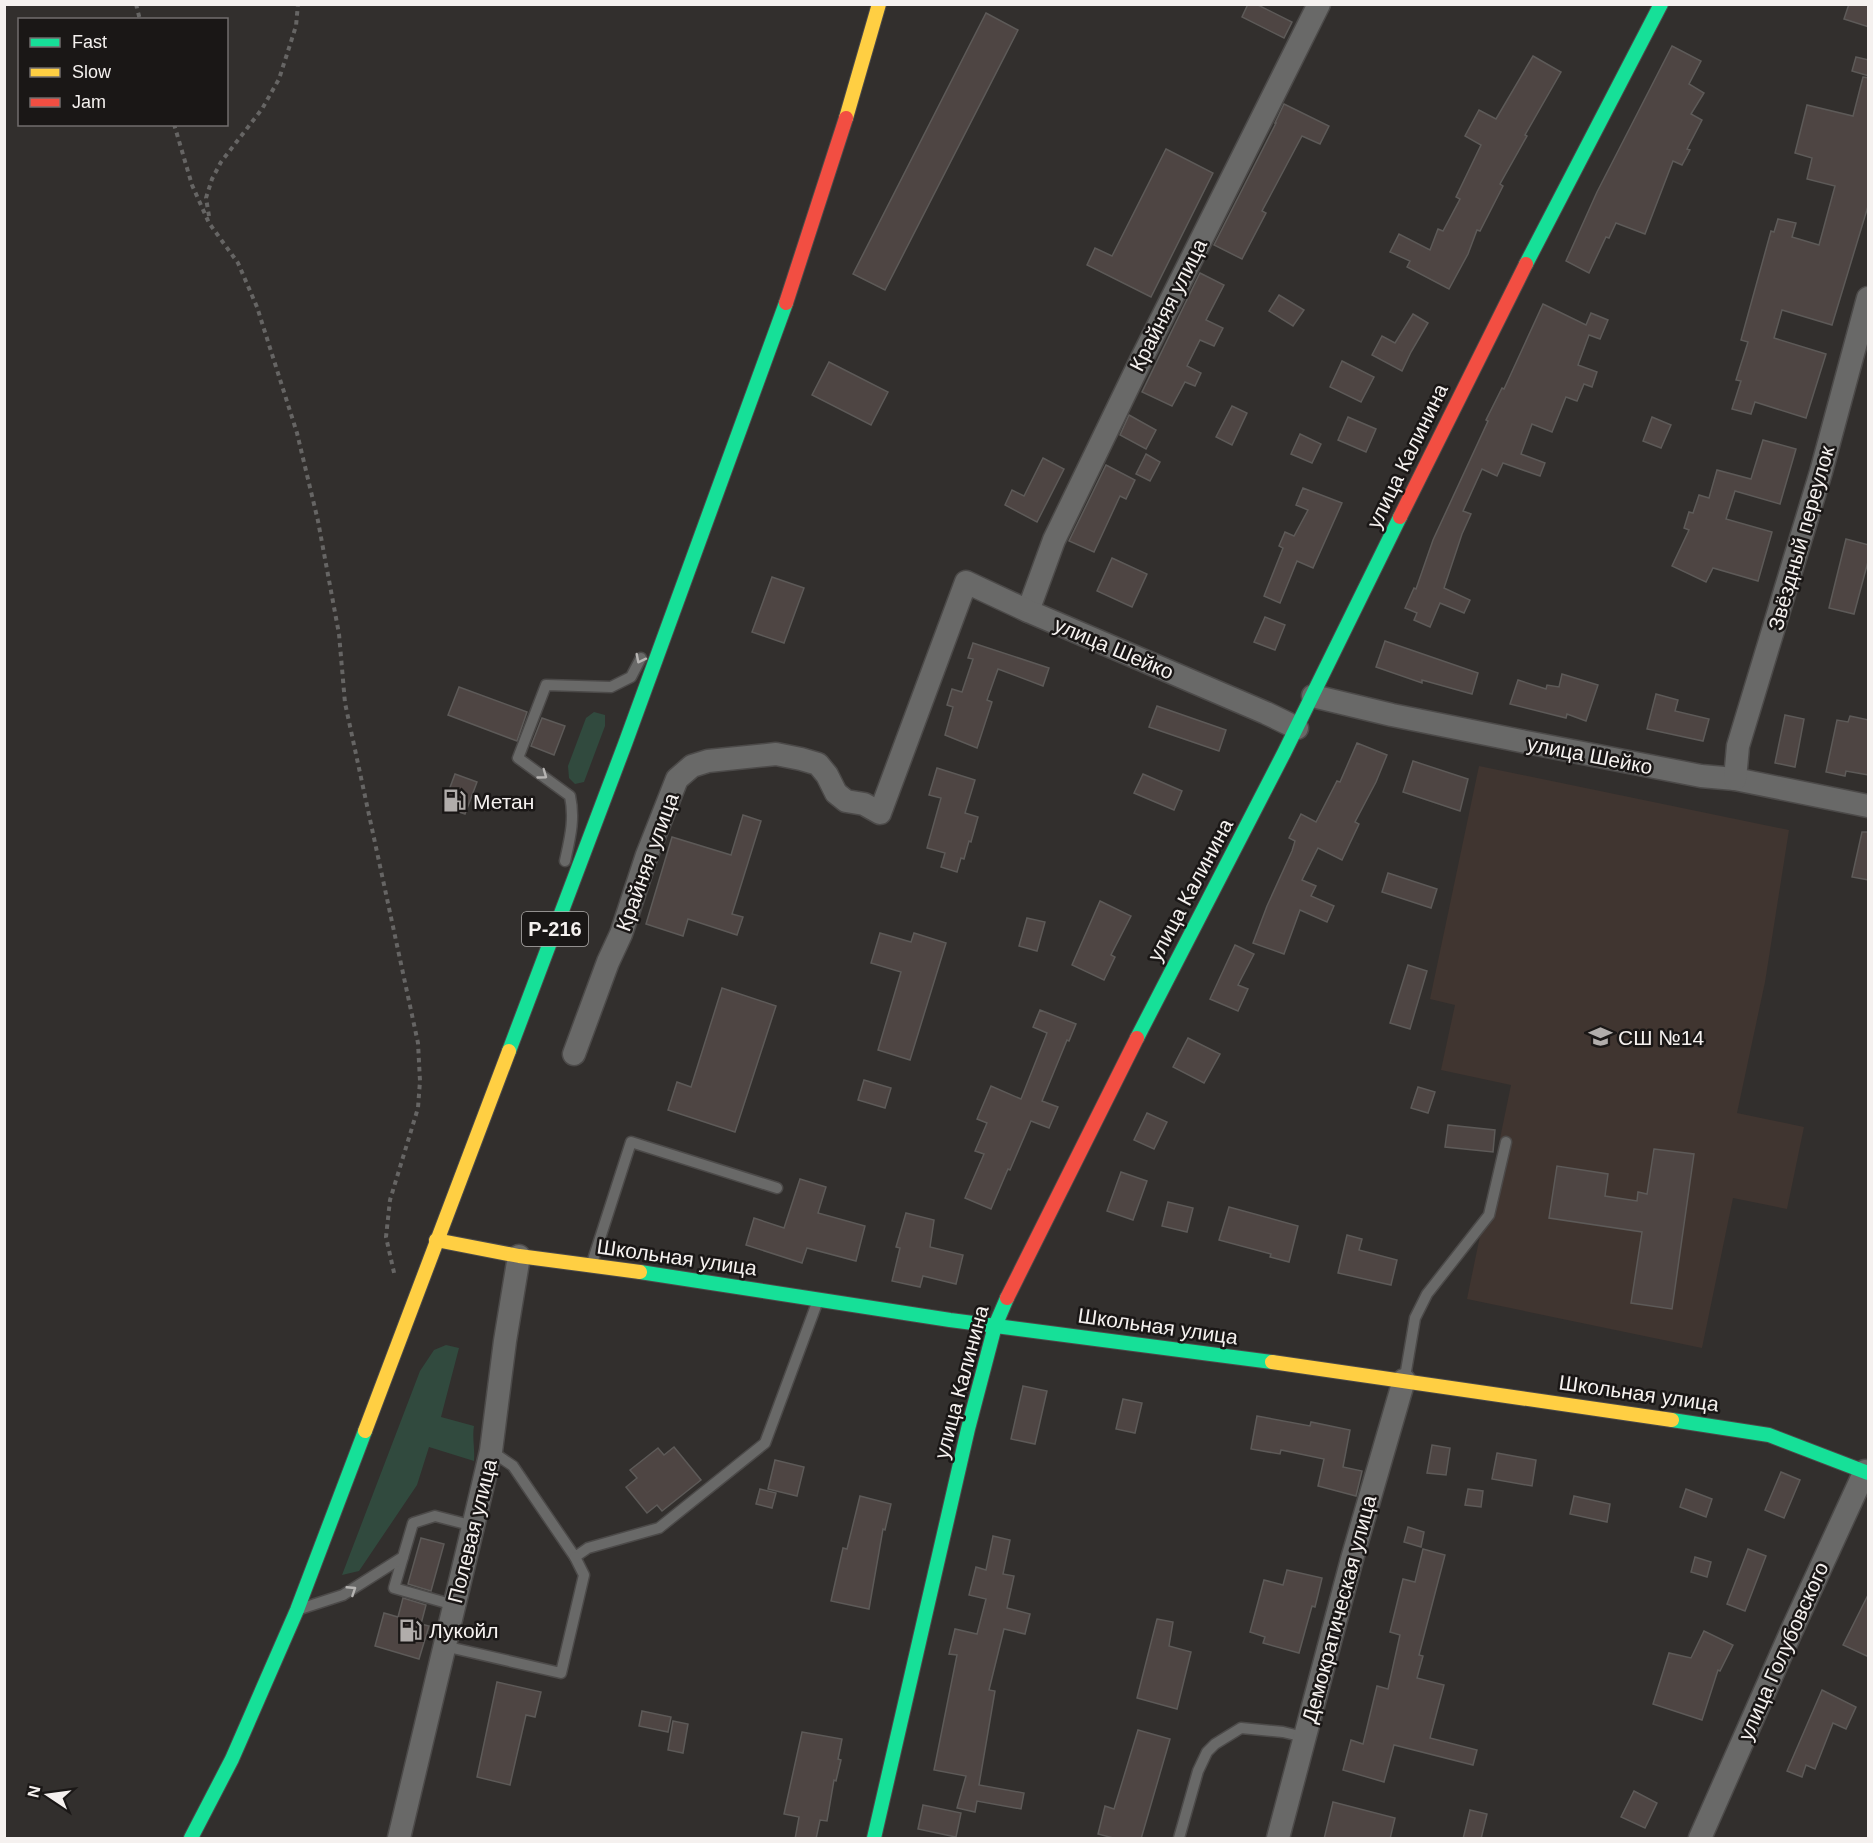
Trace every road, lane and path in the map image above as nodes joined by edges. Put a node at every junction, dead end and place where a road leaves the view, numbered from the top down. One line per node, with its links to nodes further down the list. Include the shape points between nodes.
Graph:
1 (298, 4): 6 (path, via 296,26 279,80 212,179 206,198)
2 (879, 4): 9 (main road, Р-216, via 835,158)
3 (1319, 4): 10 (street, Крайняя улица, via 1054,540)
4 (1661, 4): 13 (main road, улица Калинина, via 1524,268)
5 (175, 126): 6 (path, via 192,185)
6 (209, 223): 24 (path, via 238,263 257,307 297,432 339,634 345,703 418,1043 418,1108 390,1200 386,1237)
7 (1869, 298): 15 (street, Звёздный переулок, via 1738,746)
8 (966, 582): 10 (street, улица Шейко); 18 (street, Крайняя улица, via 880,813 864,804 846,801 836,793 818,764 776,754 708,761 692,766 677,779)
9 (681, 591): 11 (lane); 17 (main road, Р-216)
10 (1028, 612): 14 (street, улица Шейко)
11 (654, 633)
12 (644, 651): 17 (lane, one-way to 17, via 631,677 611,687 546,685 518,758 570,796 573,809 573,828)
13 (1313, 696): 14 (main road, улица Калинина); 15 (street, улица Шейко, via 1526,742)
14 (1297, 728): 26 (main road, улица Калинина, via 1147,1017)
15 (1735, 779): 16 (street, улица Шейко)
16 (1869, 806)
17 (546, 951): 21 (main road, Р-216)
18 (574, 1054)
19 (1506, 1142): 27 (lane, via 1489,1215 1426,1294 1415,1318)
20 (777, 1188): 23 (lane, via 631,1142)
21 (436, 1240): 22 (main road, Школьная улица); 34 (main road, Р-216)
22 (519, 1256): 23 (main road, Школьная улица); 28 (street, Полевая улица)
23 (591, 1266): 25 (main road, Школьная улица)
24 (395, 1279)
25 (818, 1300): 26 (main road, Школьная улица); 32 (lane, via 765,1443 659,1528 588,1548)
26 (995, 1326): 27 (main road, Школьная улица); 39 (main road, улица Калинина)
27 (1404, 1380): 29 (main road, Школьная улица, via 1769,1435); 36 (street, Демократическая улица)
28 (492, 1451): 30 (street, Полевая улица); 32 (lane, via 513,1466)
29 (1867, 1469): 42 (street, улица Голубовского)
30 (474, 1526): 31 (lane, via 435,1516 412,1523); 33 (street, Полевая улица)
31 (403, 1557): 33 (lane, via 394,1588); 34 (lane, one-way to 31, via 343,1595)
32 (575, 1557): 35 (lane, via 584,1575 561,1673)
33 (454, 1605): 35 (street, Полевая улица)
34 (297, 1610): 37 (main road, Р-216, via 232,1759)
35 (444, 1646): 38 (street, Полевая улица)
36 (1304, 1737): 40 (lane, via 1241,1728 1215,1744 1198,1771); 41 (street, Демократическая улица)
37 (191, 1839)
38 (399, 1839)
39 (874, 1839)
40 (1179, 1839)
41 (1278, 1839)
42 (1700, 1839)

